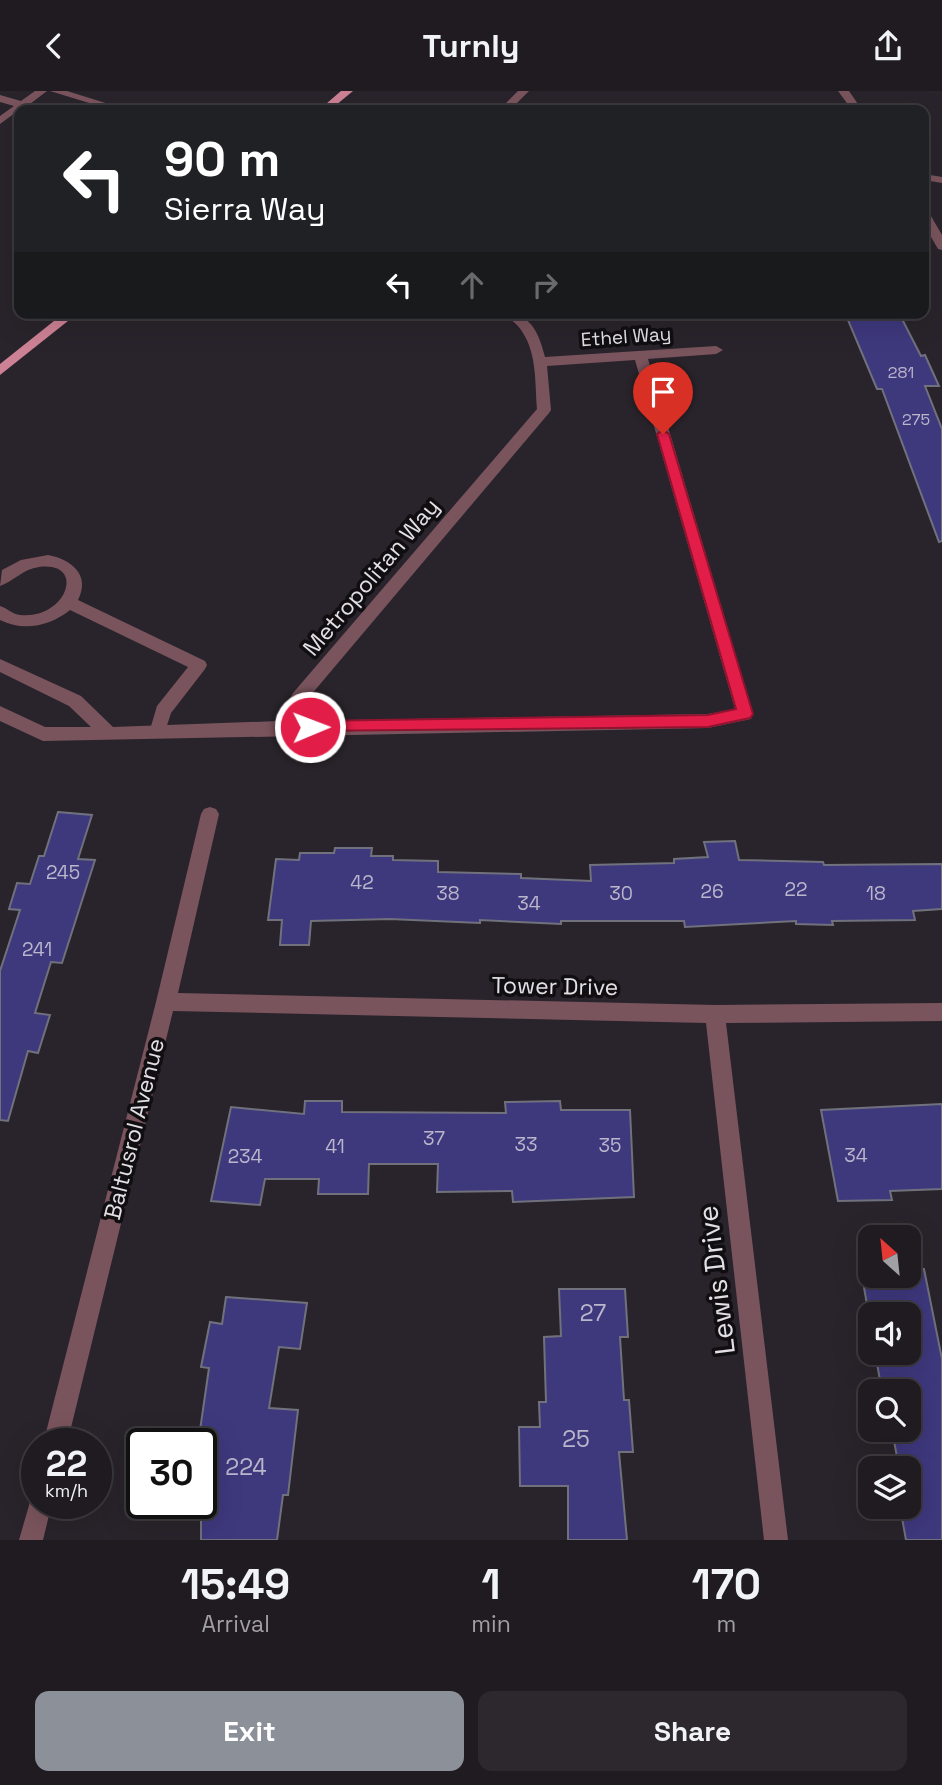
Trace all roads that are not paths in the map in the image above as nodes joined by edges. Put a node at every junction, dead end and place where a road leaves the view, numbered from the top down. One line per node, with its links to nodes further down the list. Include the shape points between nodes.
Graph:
1 (42, 91): 6 (street)
2 (55, 91): 7 (street)
3 (348, 91): 8 (main road)
4 (524, 91): 9 (street)
5 (0, 98): 6 (street)
6 (23, 105)
7 (105, 105)
8 (330, 105)
9 (509, 105)
10 (938, 229): 11 (street)
11 (942, 246)
12 (65, 319): 17 (main road)
13 (518, 319): 16 (street, Metropolitan Way, via 529,327)
14 (716, 350): 15 (street, Ethel Way)
15 (640, 354): 16 (street, Ethel Way); 24 (street, via 745,714 708,721)
16 (539, 362): 24 (street, Metropolitan Way, via 544,410 299,698)
17 (0, 371)
18 (0, 580): 19 (street, via 21,565 57,564 73,576 75,585)
19 (68, 602): 20 (street, via 42,619); 25 (street, via 199,665 163,711)
20 (7, 616): 21 (street)
21 (0, 633)
22 (0, 665): 26 (street, via 75,701)
23 (0, 713): 26 (street, via 43,734)
24 (284, 728): 25 (street)
25 (157, 733): 26 (street)
26 (110, 734)
27 (210, 814): 28 (street, Baltusrol Avenue)
28 (166, 1002): 30 (street, Tower Drive); 31 (street, Baltusrol Avenue)
29 (942, 1012): 30 (street, Tower Drive)
30 (715, 1014): 34 (street, Lewis Drive)
31 (59, 1428)
32 (36, 1519): 33 (street)
33 (31, 1540)
34 (776, 1540)

